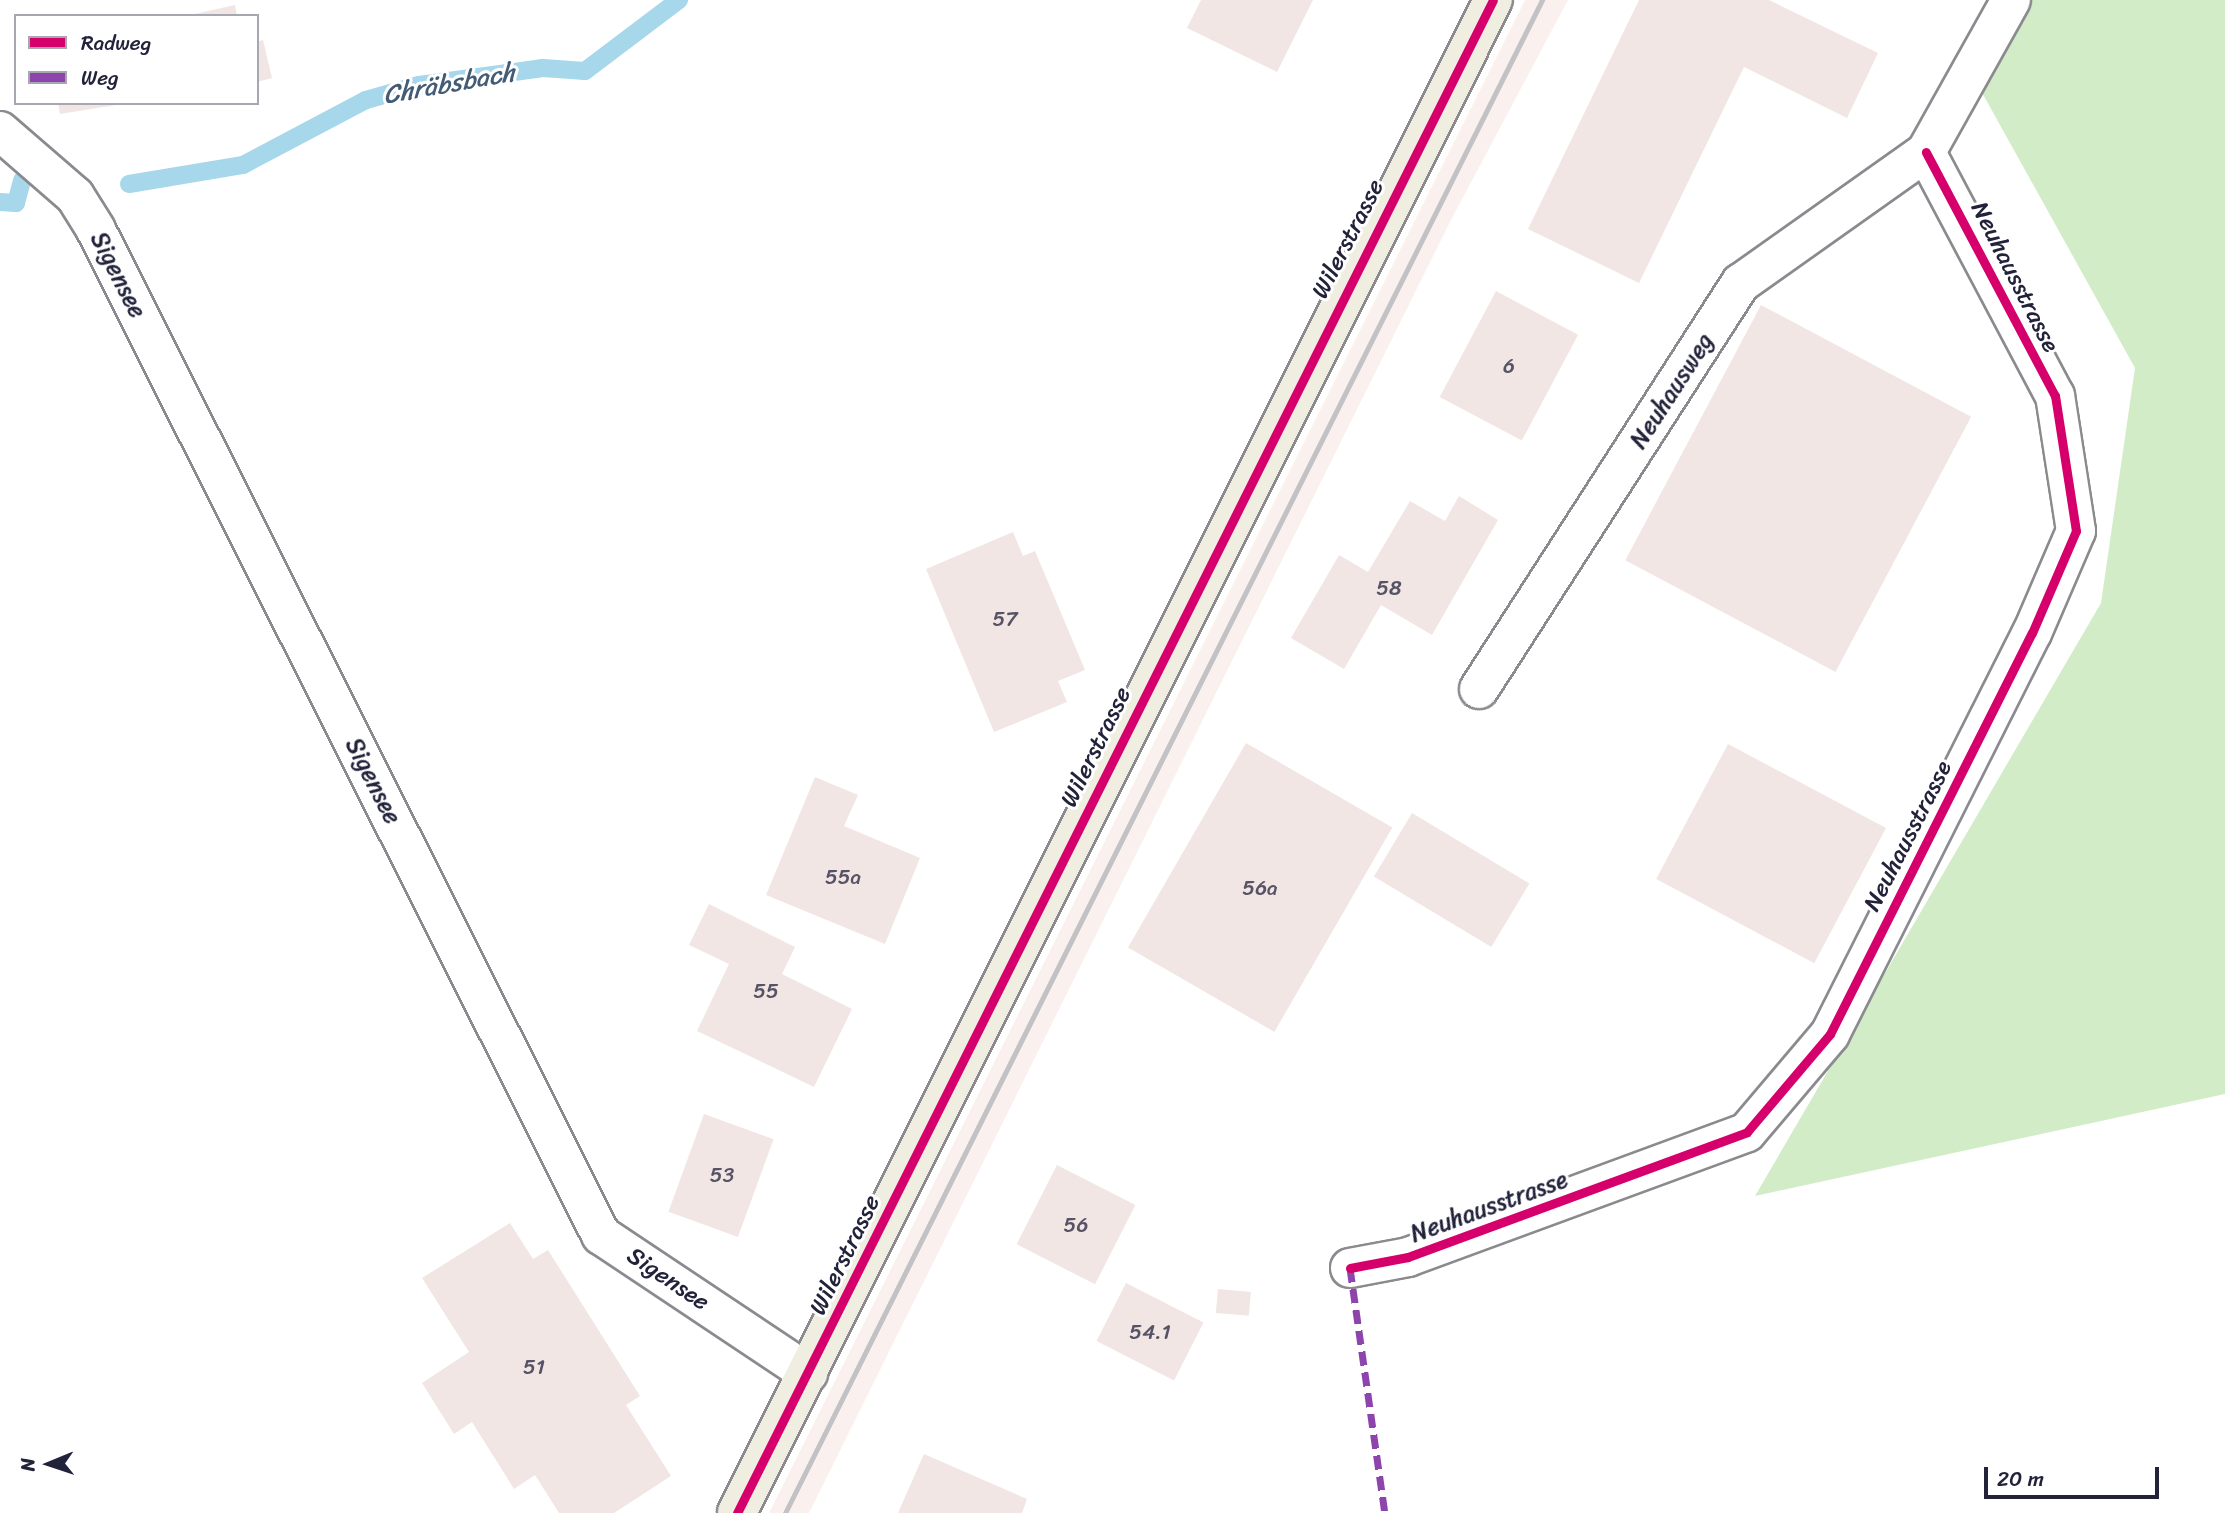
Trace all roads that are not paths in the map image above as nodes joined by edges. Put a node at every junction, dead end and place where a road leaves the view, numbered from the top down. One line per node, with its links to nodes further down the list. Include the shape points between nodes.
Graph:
1 (1493, 0): 7 (main road, Wilerstrasse)
2 (2011, 0): 4 (street)
3 (0, 131): 7 (street, Sigensee, via 75,196 96,230 601,1234)
4 (1926, 152): 5 (street, Neuhausweg, via 1741,283); 6 (street, Neuhausstrasse, via 2055,396 2076,531 2032,634 1830,1034 1747,1132 1408,1257)
5 (1479, 689)
6 (1350, 1268)
7 (808, 1373): 8 (main road, Wilerstrasse)
8 (737, 1513)

